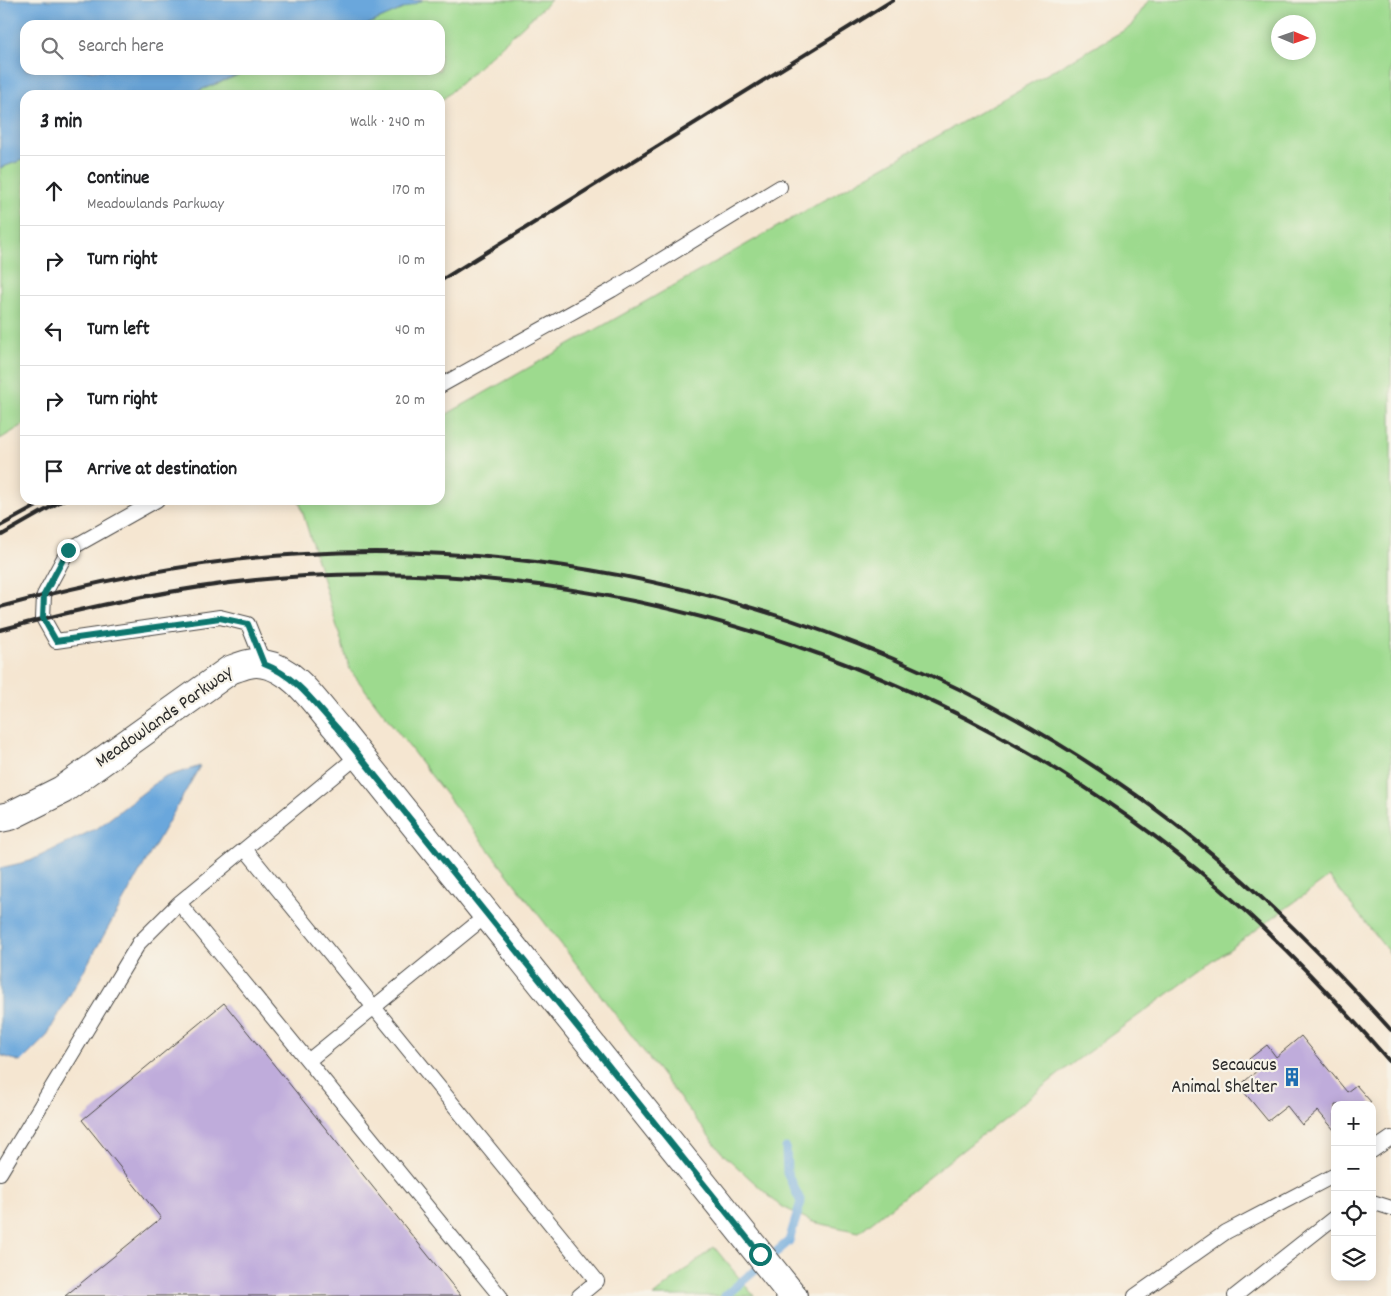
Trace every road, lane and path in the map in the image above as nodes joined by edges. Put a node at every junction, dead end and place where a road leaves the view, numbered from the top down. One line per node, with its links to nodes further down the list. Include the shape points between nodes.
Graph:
1 (780, 188): 2 (lane, via 612,290)
2 (445, 383)
3 (147, 505): 4 (lane, via 68,550 44,595 43,618 56,641 220,618 248,624)
4 (264, 664): 5 (street, via 293,679); 6 (street, Meadowlands Parkway, via 246,664 216,678 62,790)
5 (359, 755): 7 (lane); 9 (street)
6 (0, 818)
7 (246, 849): 8 (lane); 10 (lane)
8 (179, 903): 11 (lane); 14 (lane, via 139,943)
9 (487, 915): 10 (lane); 19 (street)
10 (375, 1007): 11 (lane); 21 (lane, via 597,1281)
11 (308, 1062): 20 (lane)
12 (1391, 1138): 13 (lane)
13 (1376, 1148)
14 (0, 1174)
15 (1331, 1177): 22 (lane, via 1226,1232)
16 (1376, 1203): 17 (lane)
17 (1391, 1208)
18 (1331, 1221): 23 (lane)
19 (790, 1292)
20 (500, 1296)
21 (579, 1296)
22 (1135, 1296)
23 (1235, 1296)

